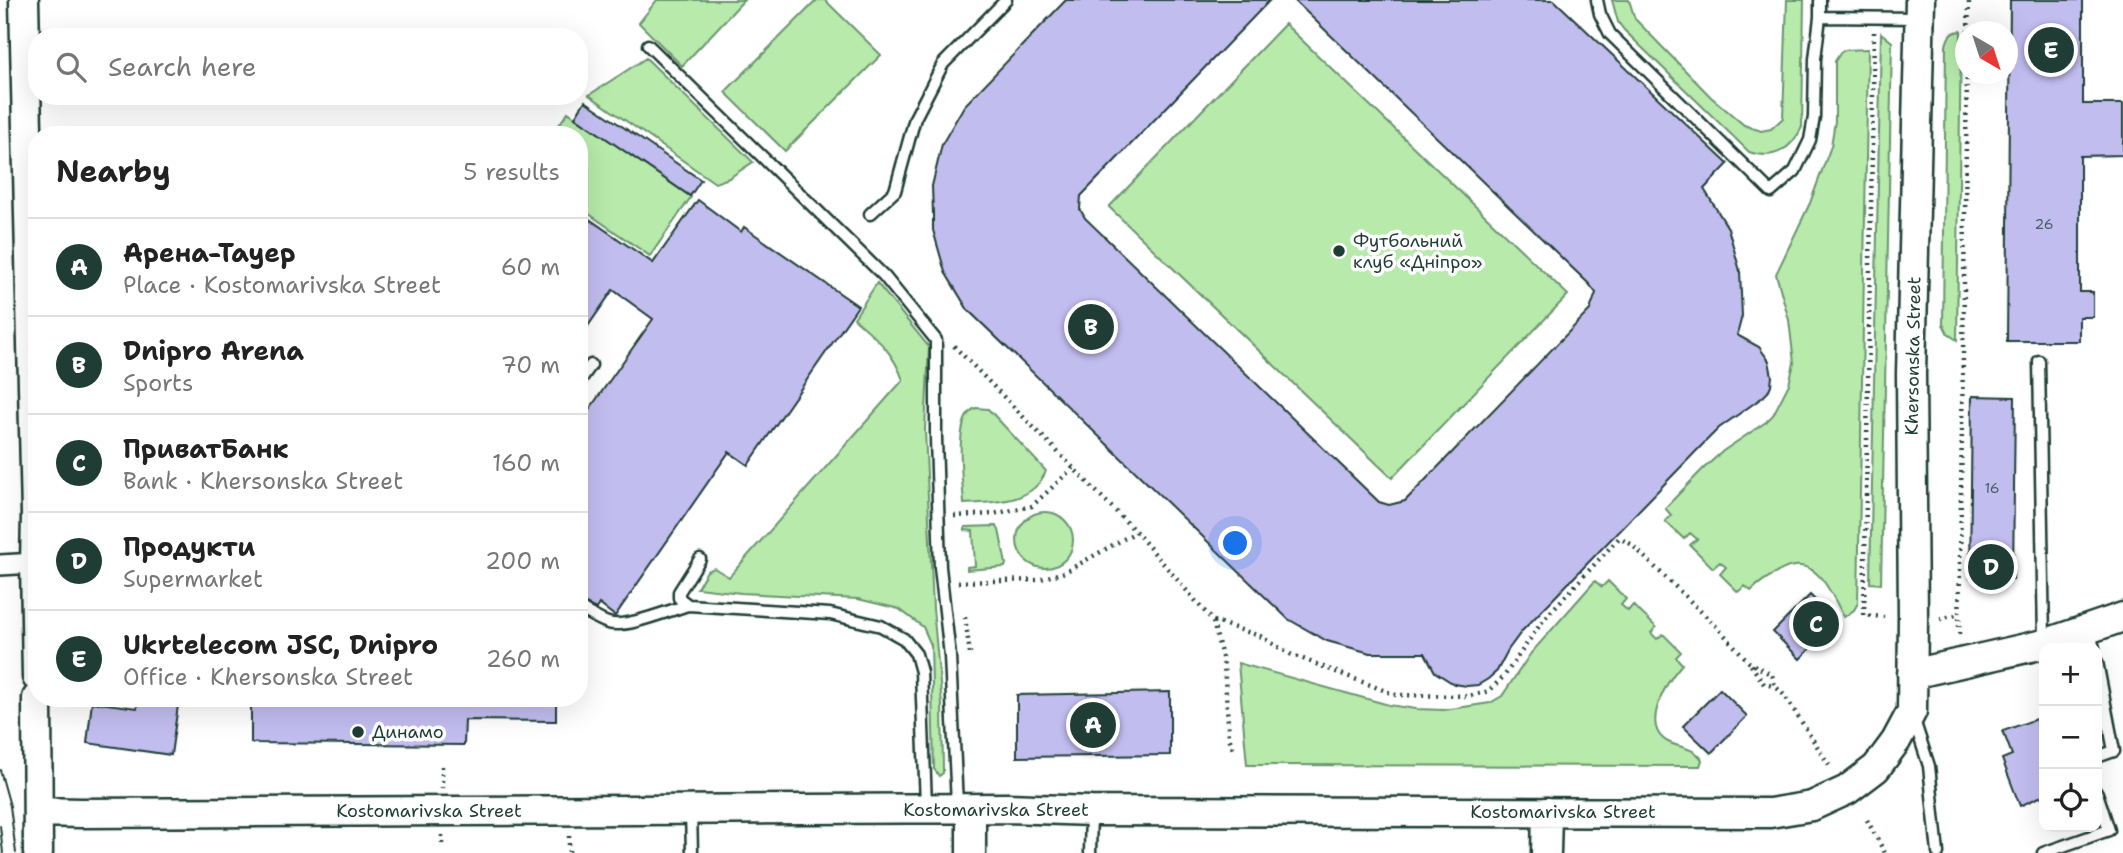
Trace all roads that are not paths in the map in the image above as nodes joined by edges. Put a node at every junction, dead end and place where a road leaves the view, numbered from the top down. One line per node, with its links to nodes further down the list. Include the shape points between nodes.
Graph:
1 (24, 0): 8 (street)
2 (1006, 0): 9 (lane, via 943,64 915,118 895,191)
3 (1597, 0): 6 (lane, via 1610,34 1771,191 1795,171 1810,140)
4 (1820, 0): 6 (lane)
5 (1920, 9): 6 (lane, via 1875,17); 23 (street, Khersonska Street, via 1911,374)
6 (1820, 17)
7 (648, 45): 30 (lane, via 884,276 936,340 940,567)
8 (28, 171)
9 (870, 214)
10 (2039, 361): 20 (lane)
11 (591, 365): 12 (lane)
12 (588, 369)
13 (700, 559): 16 (lane, via 680,592 679,598)
14 (28, 563): 15 (street)
15 (0, 565)
16 (688, 605): 17 (lane, via 617,625); 29 (lane, via 830,614 881,626 904,639 916,654 921,672)
17 (588, 613)
18 (2123, 617): 19 (street)
19 (2092, 639): 21 (street)
20 (2044, 643)
21 (2054, 643)
22 (2039, 645): 23 (street)
23 (1912, 674): 26 (street, Khersonska Street)
24 (2102, 687): 27 (lane, via 2115,751)
25 (37, 707): 33 (street)
26 (1912, 711): 34 (street, Kostomarivska Street, via 1875,768 1847,790 1812,806 1770,813); 40 (lane, via 1928,766)
27 (2102, 755)
28 (2102, 808): 41 (lane, via 2109,830)
29 (926, 809): 30 (street, Kostomarivska Street); 31 (street, Kostomarivska Street)
30 (964, 809): 32 (street, Kostomarivska Street); 37 (street)
31 (691, 810): 33 (street, Kostomarivska Street); 36 (lane)
32 (1091, 810): 34 (street, Kostomarivska Street); 38 (lane)
33 (38, 812): 35 (street)
34 (1547, 812): 39 (street)
35 (38, 853)
36 (692, 853)
37 (971, 853)
38 (1090, 853)
39 (1546, 853)
40 (1938, 853)
41 (2043, 853)

